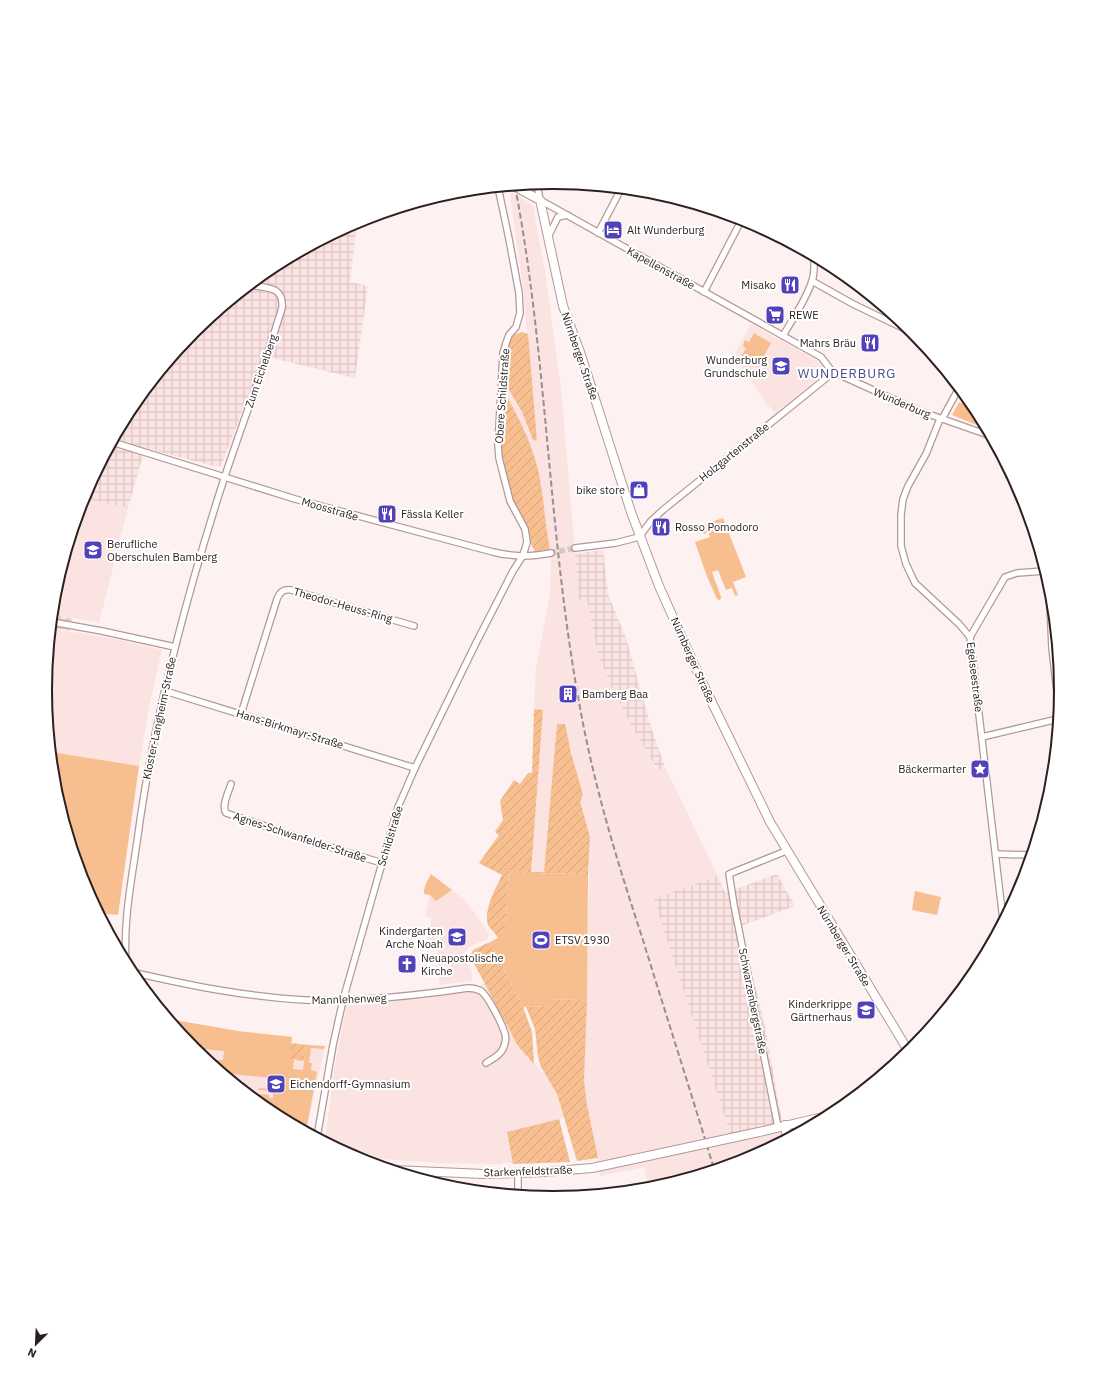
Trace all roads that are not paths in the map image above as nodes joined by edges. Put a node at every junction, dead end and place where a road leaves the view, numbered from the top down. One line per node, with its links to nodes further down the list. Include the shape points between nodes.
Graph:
1 (537, 189): 5 (street)
2 (521, 190): 5 (street)
3 (499, 192): 25 (street, Obere Schildstraße, via 519,292 520,313 516,327 506,343 502,364 498,444 510,501 526,529 527,542)
4 (619, 193): 8 (street)
5 (540, 200): 6 (street, Kapellenstraße); 9 (street, Nürnberger Straße)
6 (567, 215): 8 (street, Kapellenstraße); 9 (street, via 558,217)
7 (739, 225): 13 (street)
8 (598, 232): 13 (street, Kapellenstraße)
9 (548, 237): 22 (street, Nürnberger Straße, via 563,306)
10 (814, 262): 11 (street)
11 (812, 281): 14 (street); 15 (street)
12 (257, 286): 21 (street, Zum Eichelberg, via 270,288 281,295 282,308)
13 (704, 292): 15 (street, Kapellenstraße)
14 (895, 325)
15 (783, 336): 16 (street, via 821,357)
16 (834, 374): 18 (street, Wunderburg); 22 (street, Holzgartenstraße, via 672,503 651,521)
17 (956, 393): 18 (street, Egelseestraße)
18 (941, 419): 19 (street, Wunderburg); 29 (street, Egelseestraße, via 903,499 901,546 915,583)
19 (983, 433)
20 (117, 443): 21 (street, Moosstraße)
21 (225, 478): 25 (street, Moosstraße, via 376,522); 31 (street, Kloster-Langheim-Straße)
22 (639, 537): 23 (street, via 616,543); 39 (street, Nürnberger Straße, via 702,682 760,804)
23 (575, 548)
24 (551, 553): 25 (street, Moosstraße)
25 (522, 557): 37 (street, Schildstraße, via 512,571)
26 (1039, 571): 29 (street, via 1017,573 1005,577)
27 (56, 623): 31 (street)
28 (414, 626): 34 (street, Theodor-Heuss-Ring, via 291,590 280,592)
29 (970, 637): 36 (street, Egelseestraße)
30 (1052, 645): 32 (street)
31 (174, 647): 33 (street, Kloster-Langheim-Straße)
32 (1053, 656)
33 (165, 691): 34 (street, Hans-Birkmayr-Straße); 44 (street, Kloster-Langheim-Straße, via 148,768 126,920)
34 (241, 714): 37 (street, Hans-Birkmayr-Straße)
35 (1053, 720): 36 (street)
36 (982, 737): 40 (street, Egelseestraße)
37 (415, 768): 42 (street, Schildstraße, via 398,807)
38 (231, 784): 42 (street, Agnes-Schwanfelder-Straße, via 224,806 226,813)
39 (786, 851): 47 (street, Nürnberger Straße); 50 (street, Schwarzenbergstraße, via 730,874 734,905)
40 (996, 854): 41 (street); 43 (street, Egelseestraße)
41 (1026, 855)
42 (382, 863): 46 (street, Schildstraße)
43 (1002, 912)
44 (126, 952)
45 (140, 974): 46 (street, Mannlehenweg, via 214,990 258,996 300,1000)
46 (343, 1000): 48 (street, Mannlehenweg, via 387,998 468,988 479,990 486,997 503,1027 505,1036 502,1051); 51 (street, Schildstraße)
47 (905, 1046)
48 (486, 1063)
49 (810, 1120): 50 (street, Starkenfeldstraße)
50 (781, 1126): 52 (street, Schwarzenbergstraße); 54 (street, Starkenfeldstraße, bridge, via 627,1161 576,1170)
51 (318, 1132)
52 (785, 1134)
53 (413, 1171): 54 (street, Starkenfeldstraße)
54 (518, 1173): 55 (street)
55 (518, 1190)

